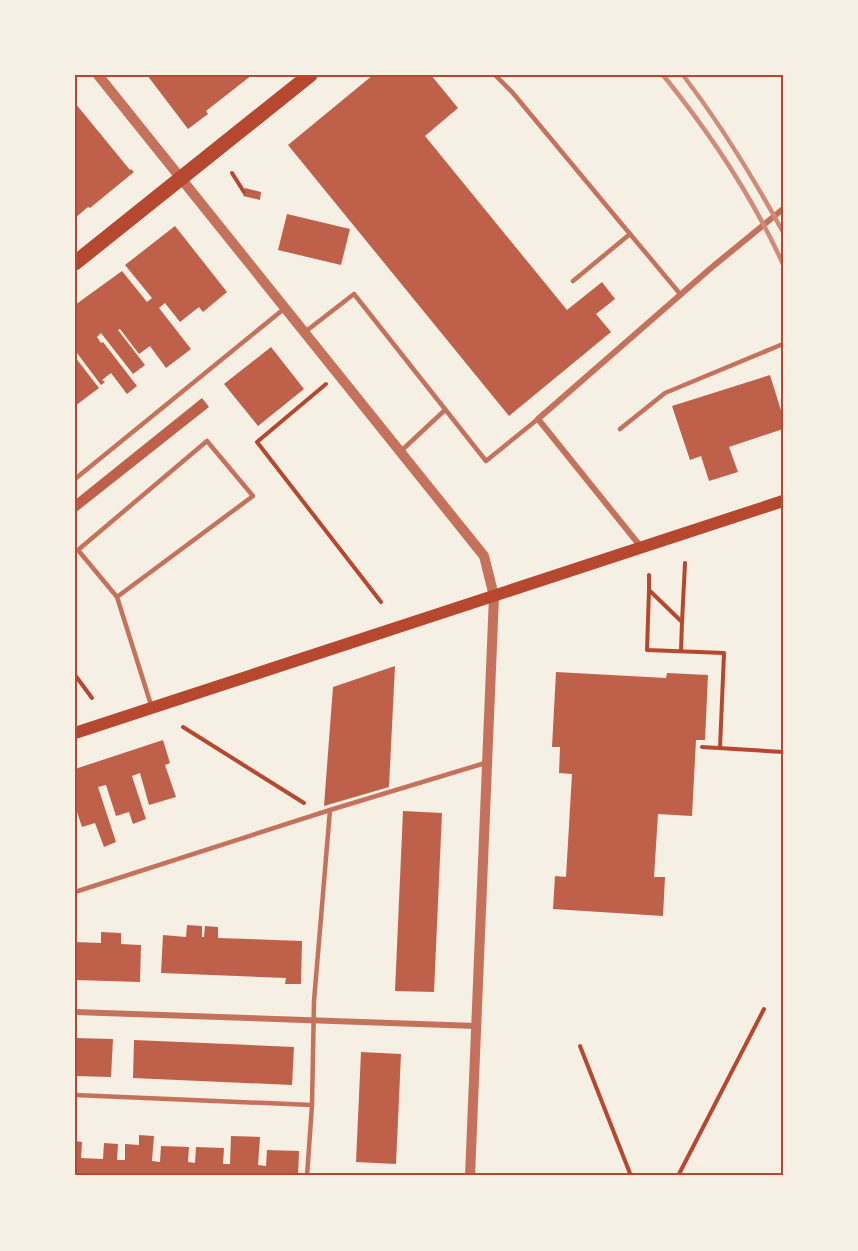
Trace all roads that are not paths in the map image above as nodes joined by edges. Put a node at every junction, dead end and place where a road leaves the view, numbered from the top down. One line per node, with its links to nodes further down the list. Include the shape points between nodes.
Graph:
1 (310, 75): 4 (main road)
2 (495, 75): 6 (lane)
3 (100, 76): 4 (street)
4 (181, 179): 7 (main road); 10 (street)
5 (783, 209): 9 (street)
6 (630, 234): 8 (lane); 9 (lane)
7 (75, 263)
8 (573, 281)
9 (681, 295): 14 (street)
10 (285, 308): 11 (street); 17 (lane)
11 (304, 333): 13 (lane, via 354,294); 16 (street)
12 (783, 344): 15 (lane, via 665,393)
13 (445, 410): 14 (lane, via 486,461); 16 (lane)
14 (538, 419): 19 (street)
15 (620, 429)
16 (400, 452): 20 (street, via 484,556)
17 (75, 479)
18 (783, 501): 19 (main road)
19 (642, 547): 20 (main road)
20 (494, 596): 22 (main road); 24 (street)
21 (117, 597): 21 (lane, via 78,550 207,441 253,496); 22 (lane)
22 (152, 708): 23 (main road)
23 (75, 733)
24 (488, 763): 25 (lane); 29 (street)
25 (330, 810): 26 (lane); 28 (lane)
26 (75, 892)
27 (75, 1012): 28 (street)
28 (313, 1021): 29 (street); 31 (lane)
29 (476, 1026): 33 (street)
30 (75, 1095): 31 (lane)
31 (312, 1105): 32 (lane)
32 (307, 1176)
33 (470, 1176)

